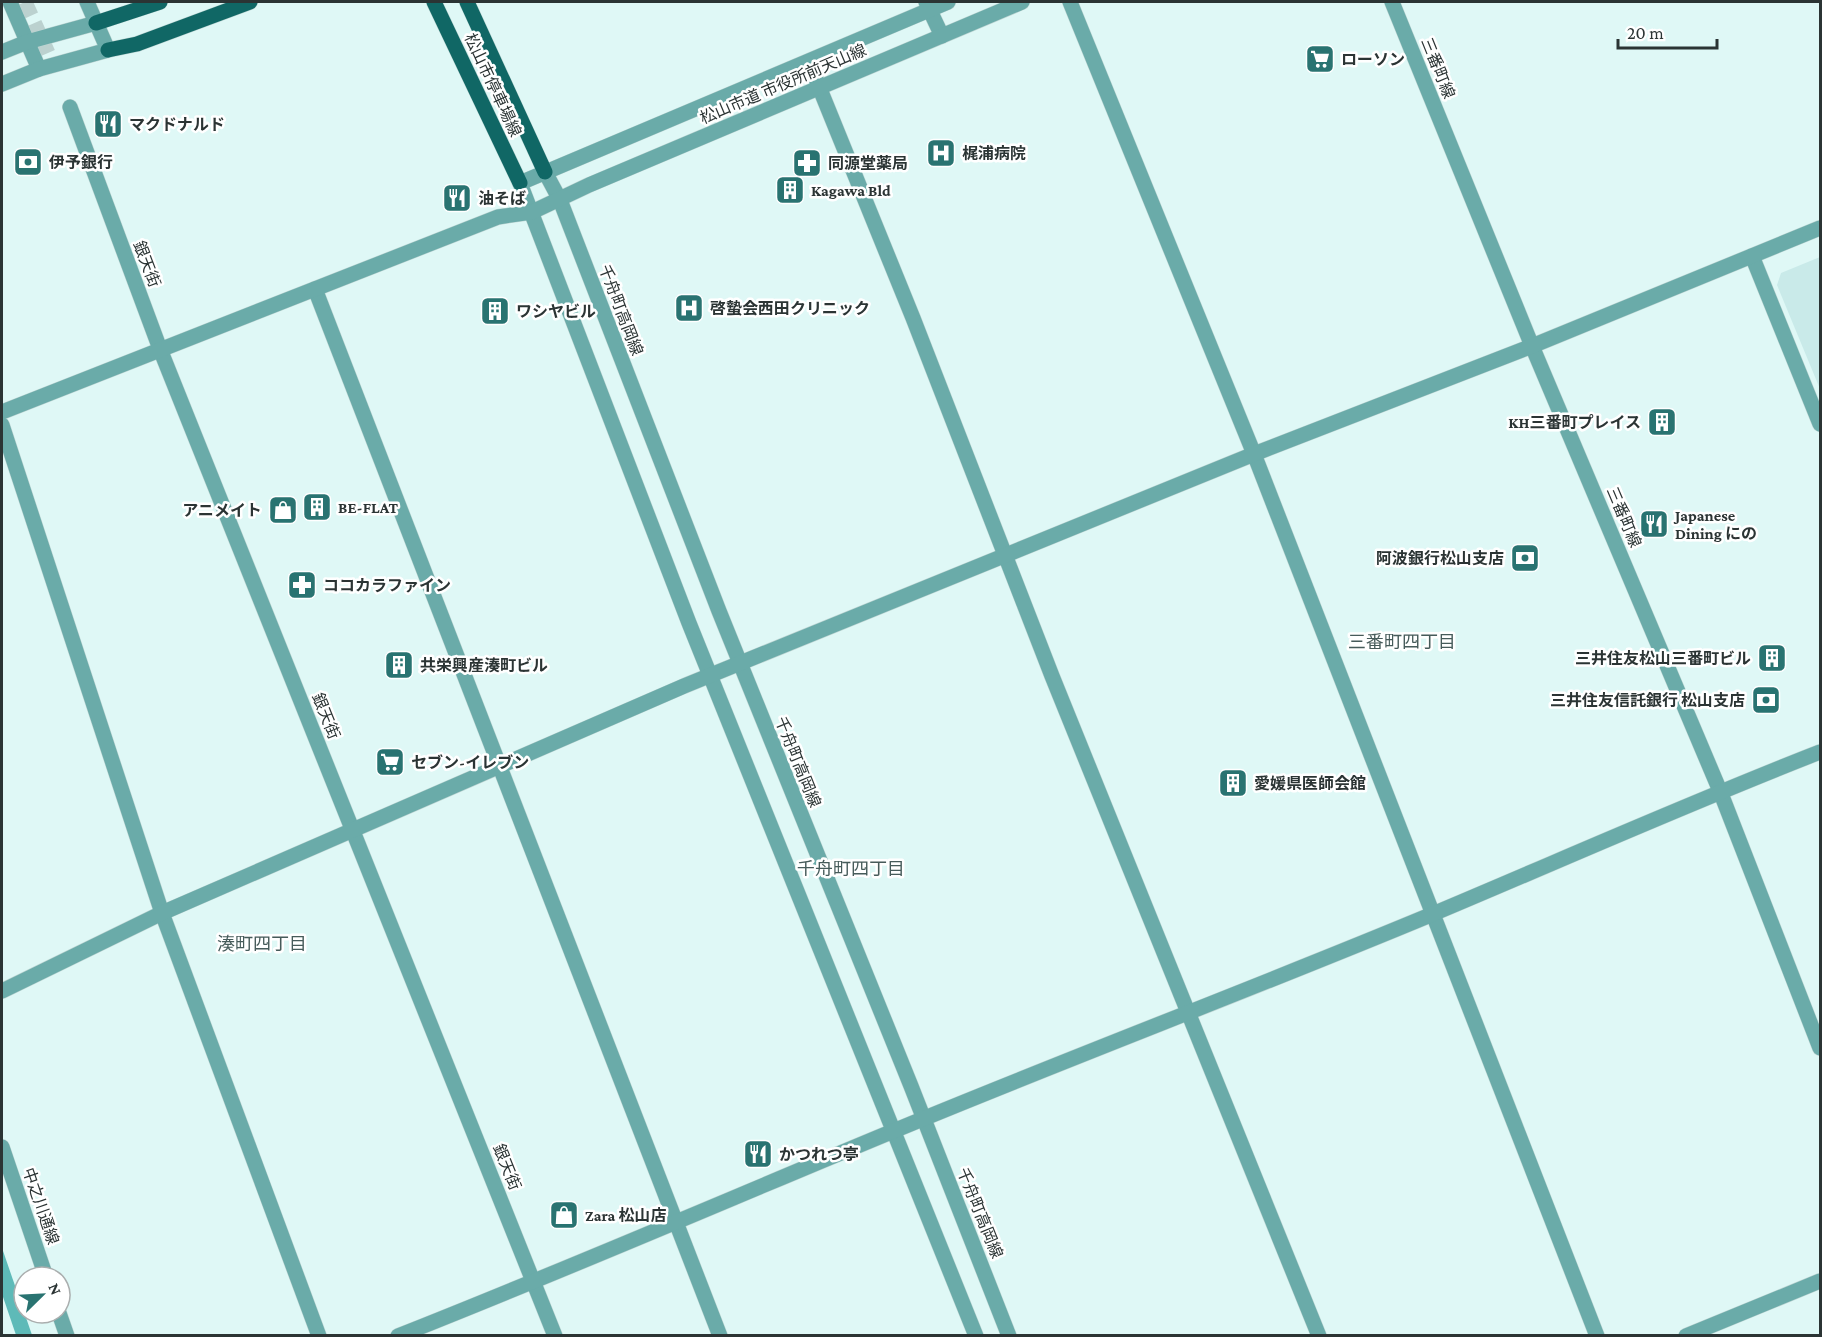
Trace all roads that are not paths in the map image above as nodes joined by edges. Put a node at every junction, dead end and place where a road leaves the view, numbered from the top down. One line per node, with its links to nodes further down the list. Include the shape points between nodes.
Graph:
1 (10, 2): 14 (street)
2 (87, 2): 12 (street)
3 (160, 2): 12 (main road)
4 (250, 2): 15 (main road, via 137,44)
5 (434, 2): 23 (main road, 松山市停車場線)
6 (467, 2): 22 (main road, 松山市停車場線)
7 (948, 2): 11 (street, 松山市道 市役所前天山線)
8 (1022, 2): 13 (street, 松山市道 市役所前天山線)
9 (1070, 2): 34 (street)
10 (1392, 2): 29 (street, 三番町線)
11 (928, 5): 13 (street); 17 (street, 松山市道 市役所前天山線)
12 (96, 23): 14 (street); 15 (street)
13 (942, 36): 20 (street, 松山市道 市役所前天山線)
14 (27, 42): 16 (street); 18 (street)
15 (108, 50): 18 (street)
16 (2, 52)
17 (809, 62): 20 (street); 22 (street, 松山市道 市役所前天山線)
18 (39, 69): 19 (street)
19 (2, 84)
20 (821, 88): 24 (street, 松山市道 市役所前天山線); 35 (street)
21 (70, 107): 30 (street, 銀天街)
22 (545, 172): 23 (street); 24 (street, 千舟町高岡線)
23 (520, 183): 25 (street)
24 (560, 200): 25 (street); 36 (street, 千舟町高岡線)
25 (532, 212): 28 (street, via 498,217); 37 (street)
26 (1821, 228): 27 (street)
27 (1752, 256): 29 (street); 32 (street)
28 (315, 289): 30 (street); 39 (street)
29 (1532, 346): 34 (street); 40 (street, 三番町線)
30 (160, 349): 31 (street); 41 (street, 銀天街)
31 (2, 412)
32 (1821, 424)
33 (2, 425): 42 (street)
34 (1254, 454): 35 (street); 43 (street)
35 (1006, 555): 36 (street); 45 (street)
36 (739, 663): 37 (street); 47 (street, 千舟町高岡線)
37 (710, 676): 39 (street); 48 (street)
38 (1821, 752): 40 (street)
39 (498, 766): 41 (street); 50 (street)
40 (1720, 791): 43 (street); 46 (street, 三番町線)
41 (353, 831): 42 (street); 53 (street, 銀天街)
42 (162, 913): 44 (street); 54 (street)
43 (1432, 914): 45 (street); 61 (street)
44 (2, 991)
45 (1188, 1014): 47 (street); 60 (street)
46 (1821, 1048)
47 (924, 1119): 48 (street); 59 (street, 千舟町高岡線)
48 (894, 1131): 50 (street); 58 (street)
49 (2, 1147): 51 (street, 中之川通線)
50 (675, 1221): 53 (street); 57 (street)
51 (42, 1265)
52 (1821, 1281): 62 (street)
53 (533, 1282): 55 (street); 56 (street, 銀天街)
54 (319, 1335)
55 (398, 1335)
56 (555, 1335)
57 (720, 1335)
58 (976, 1335)
59 (1009, 1335)
60 (1318, 1335)
61 (1597, 1335)
62 (1686, 1335)

